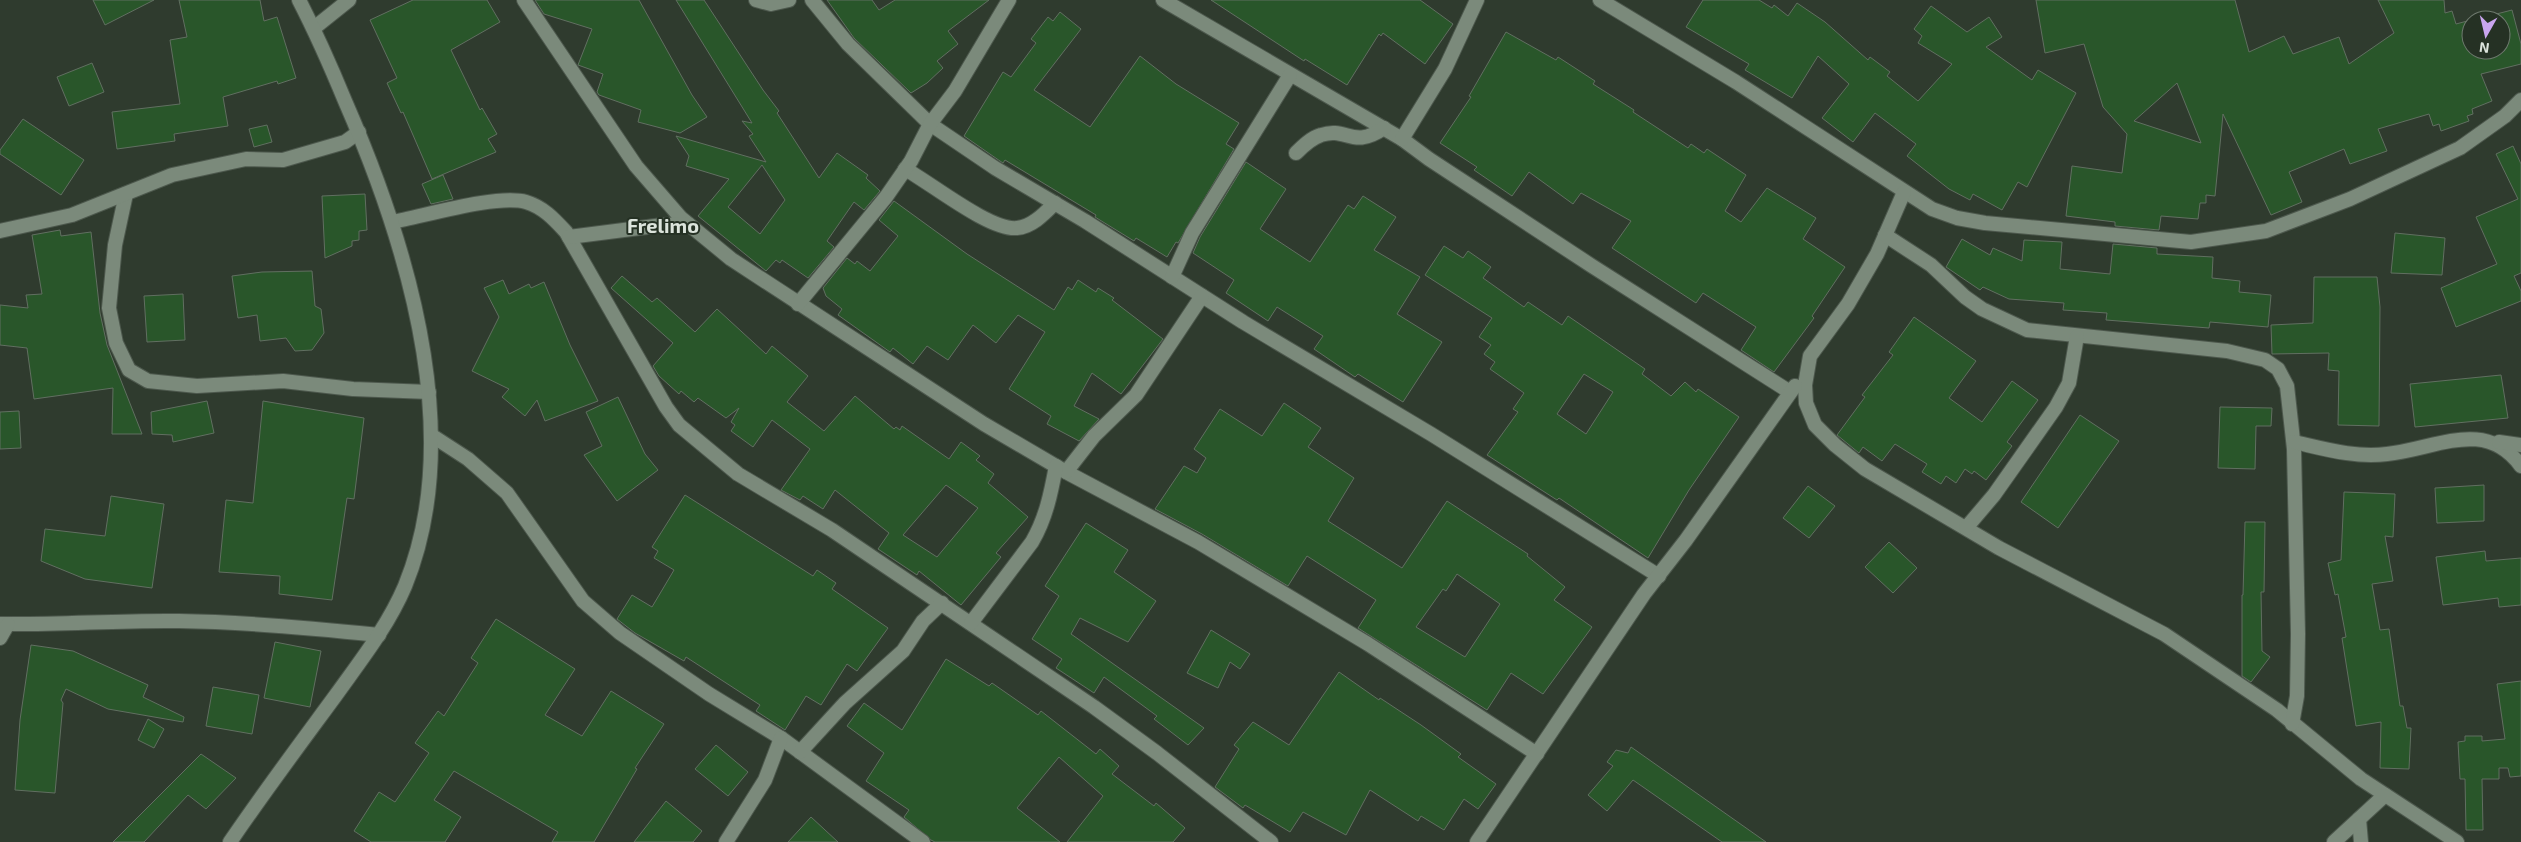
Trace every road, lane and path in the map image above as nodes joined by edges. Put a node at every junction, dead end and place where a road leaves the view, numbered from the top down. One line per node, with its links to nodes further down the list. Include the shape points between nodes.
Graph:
1 (299, 0): 11 (street)
2 (349, 0): 11 (street)
3 (524, 0): 24 (street, via 636,166)
4 (756, 0): 5 (street, via 771,4)
5 (789, 0)
6 (812, 0): 14 (street, via 848,44)
7 (1009, 0): 14 (street, via 955,91)
8 (1162, 0): 12 (street)
9 (1477, 0): 17 (street, via 1445,69)
10 (1600, 0): 20 (street, via 1736,82)
11 (314, 28): 16 (street)
12 (1290, 75): 15 (street); 28 (street, via 1192,233)
13 (2521, 100): 20 (street, via 2505,116 2460,148 2350,199 2266,231 2191,242 1985,223 1932,210)
14 (930, 124): 19 (street); 22 (street)
15 (1384, 128): 17 (street); 18 (street, via 1364,138 1322,134)
16 (359, 132): 21 (street, via 345,142 283,160 236,161 172,176); 23 (street)
17 (1402, 139): 34 (street, via 1592,266)
18 (1296, 153)
19 (905, 169): 22 (street, via 981,217 1008,228 1028,225); 30 (street, via 858,233)
20 (1904, 192): 26 (street)
21 (126, 194): 25 (street, via 72,216); 33 (street, via 115,244 110,308 116,343 129,370 148,381 197,386 283,381 354,389)
22 (1055, 203): 28 (street)
23 (392, 222): 27 (street, via 498,201 525,202 551,215); 33 (street, via 418,323)
24 (688, 224): 27 (street); 30 (street, via 730,258)
25 (0, 231)
26 (1886, 235): 31 (street, via 1931,265 1982,309 2027,330); 32 (street, via 1848,304 1810,356)
27 (569, 237): 43 (street, via 679,425 738,474 832,530)
28 (1172, 277): 29 (street)
29 (1202, 296): 40 (street, via 1136,395); 42 (street)
30 (798, 304): 40 (street, via 959,408)
31 (2077, 336): 37 (street, via 2228,351 2265,360 2278,369 2287,386); 41 (street, via 2069,383 2056,408 1994,495)
32 (1808, 369): 34 (street); 41 (street, via 1806,403 1815,425 1865,469)
33 (430, 392): 35 (street)
34 (1790, 392): 42 (street)
35 (431, 435): 46 (street, via 427,498 419,541 404,586); 49 (street, via 468,459 507,493 583,601 620,633 701,689)
36 (2493, 441): 37 (street, via 2467,439 2388,454 2354,455); 38 (street); 39 (street, via 2511,453)
37 (2294, 442): 48 (street, via 2298,634 2297,696)
38 (2521, 445)
39 (2521, 466)
40 (1061, 469): 44 (street, via 1032,542); 51 (street, via 1198,542 1368,644)
41 (1966, 528): 48 (street, via 1998,548 2164,634 2277,710)
42 (1659, 576): 51 (street)
43 (942, 603): 44 (street); 50 (street, via 903,650 844,703)
44 (971, 623): 57 (street, via 1158,753)
45 (4, 624): 46 (street, via 177,621 295,626); 47 (street)
46 (379, 635): 54 (street)
47 (0, 638)
48 (2292, 724): 52 (street)
49 (781, 738): 50 (street); 55 (street, via 765,780)
50 (800, 752): 56 (street)
51 (1537, 754): 58 (street)
52 (2385, 795): 53 (street); 61 (street)
53 (2359, 819): 59 (street); 60 (street)
54 (230, 842)
55 (726, 842)
56 (923, 842)
57 (1270, 842)
58 (1477, 842)
59 (2334, 842)
60 (2361, 842)
61 (2457, 842)

